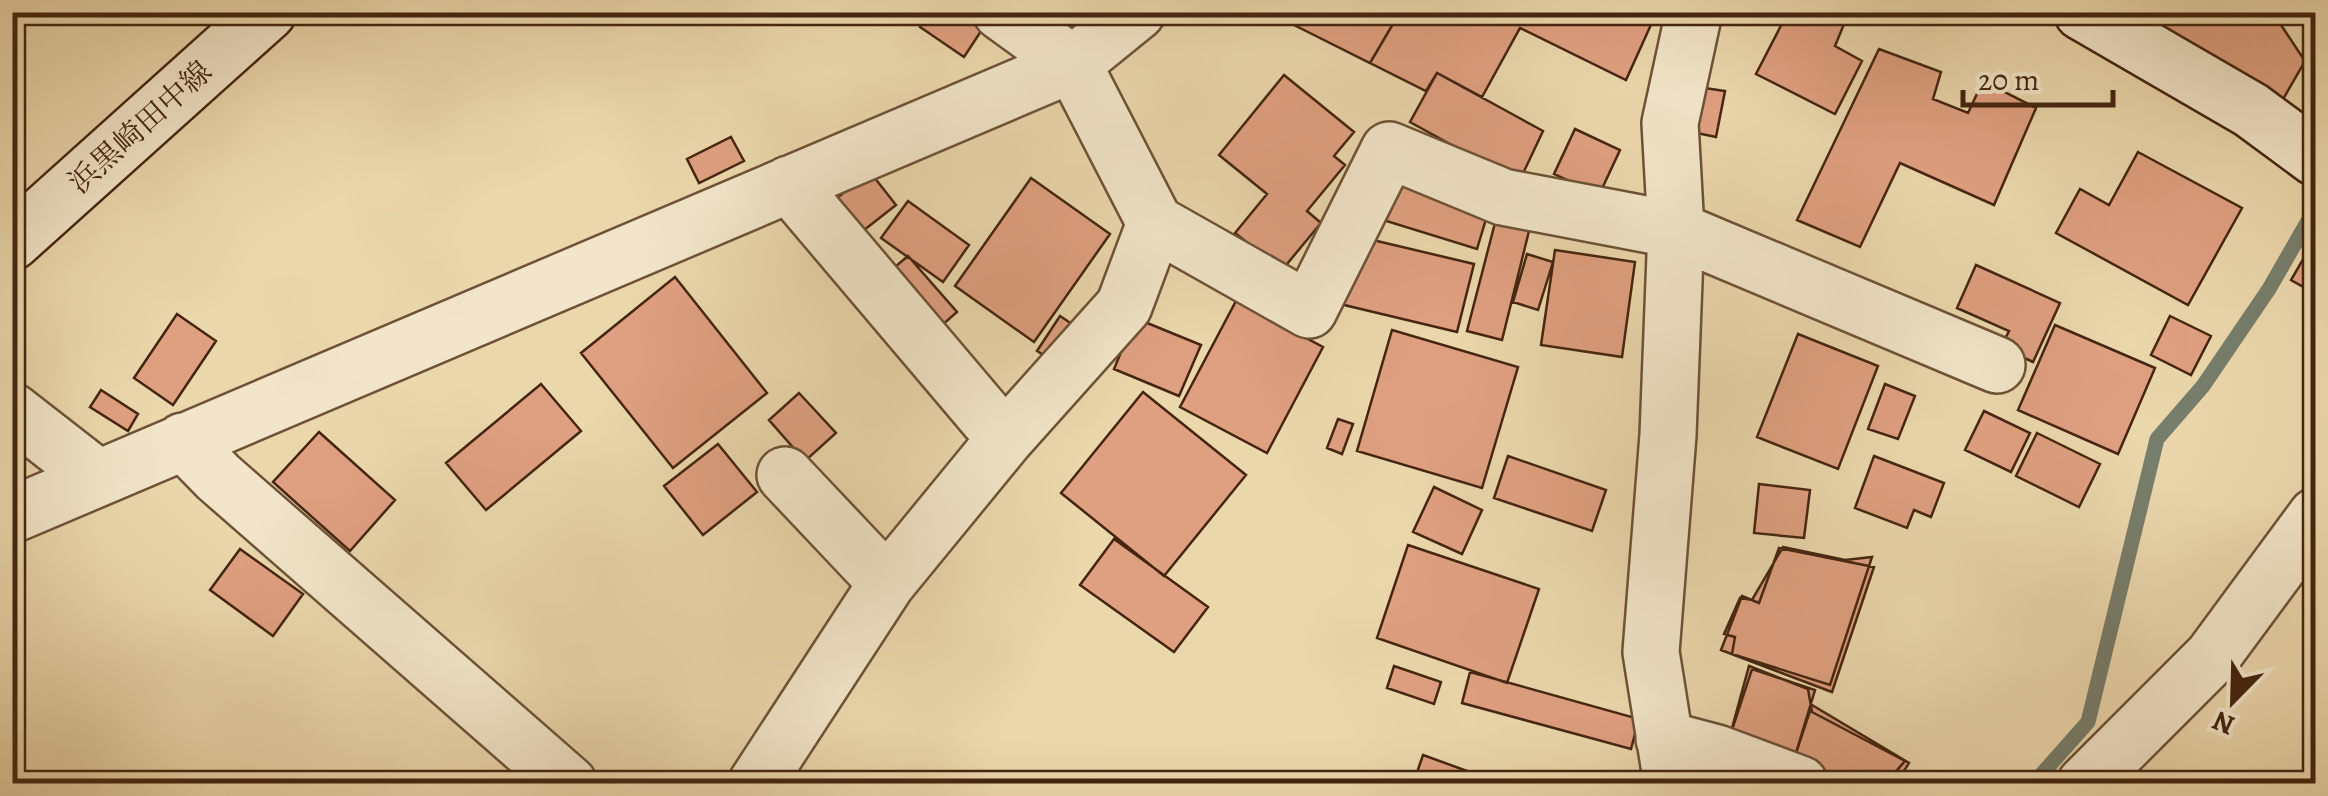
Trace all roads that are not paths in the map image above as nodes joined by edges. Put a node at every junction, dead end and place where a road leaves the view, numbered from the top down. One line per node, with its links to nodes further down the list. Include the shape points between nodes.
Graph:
1 (268, 12): 11 (street, 浜黒崎田中線)
2 (1001, 12): 6 (street)
3 (1138, 12): 6 (street)
4 (1694, 12): 10 (street, via 1670,123)
5 (2082, 12): 7 (street, via 2250,110)
6 (1073, 64): 8 (street); 9 (street)
7 (2316, 158)
8 (789, 184): 14 (street); 15 (street)
9 (1155, 223): 10 (street, via 1309,310 1389,150 1503,196); 14 (street, via 1124,306)
10 (1676, 230): 12 (street); 21 (street, via 1652,652)
11 (12, 242)
12 (1997, 365)
13 (12, 411): 17 (street)
14 (1004, 439): 20 (street)
15 (183, 441): 17 (street); 22 (street)
16 (785, 476): 20 (street)
17 (98, 478): 18 (street)
18 (12, 515)
19 (2316, 516): 25 (street, via 2212,657)
20 (887, 583): 23 (street)
21 (1668, 761): 24 (street, via 1717,753)
22 (569, 784)
23 (756, 784)
24 (1800, 784)
25 (2085, 784)

